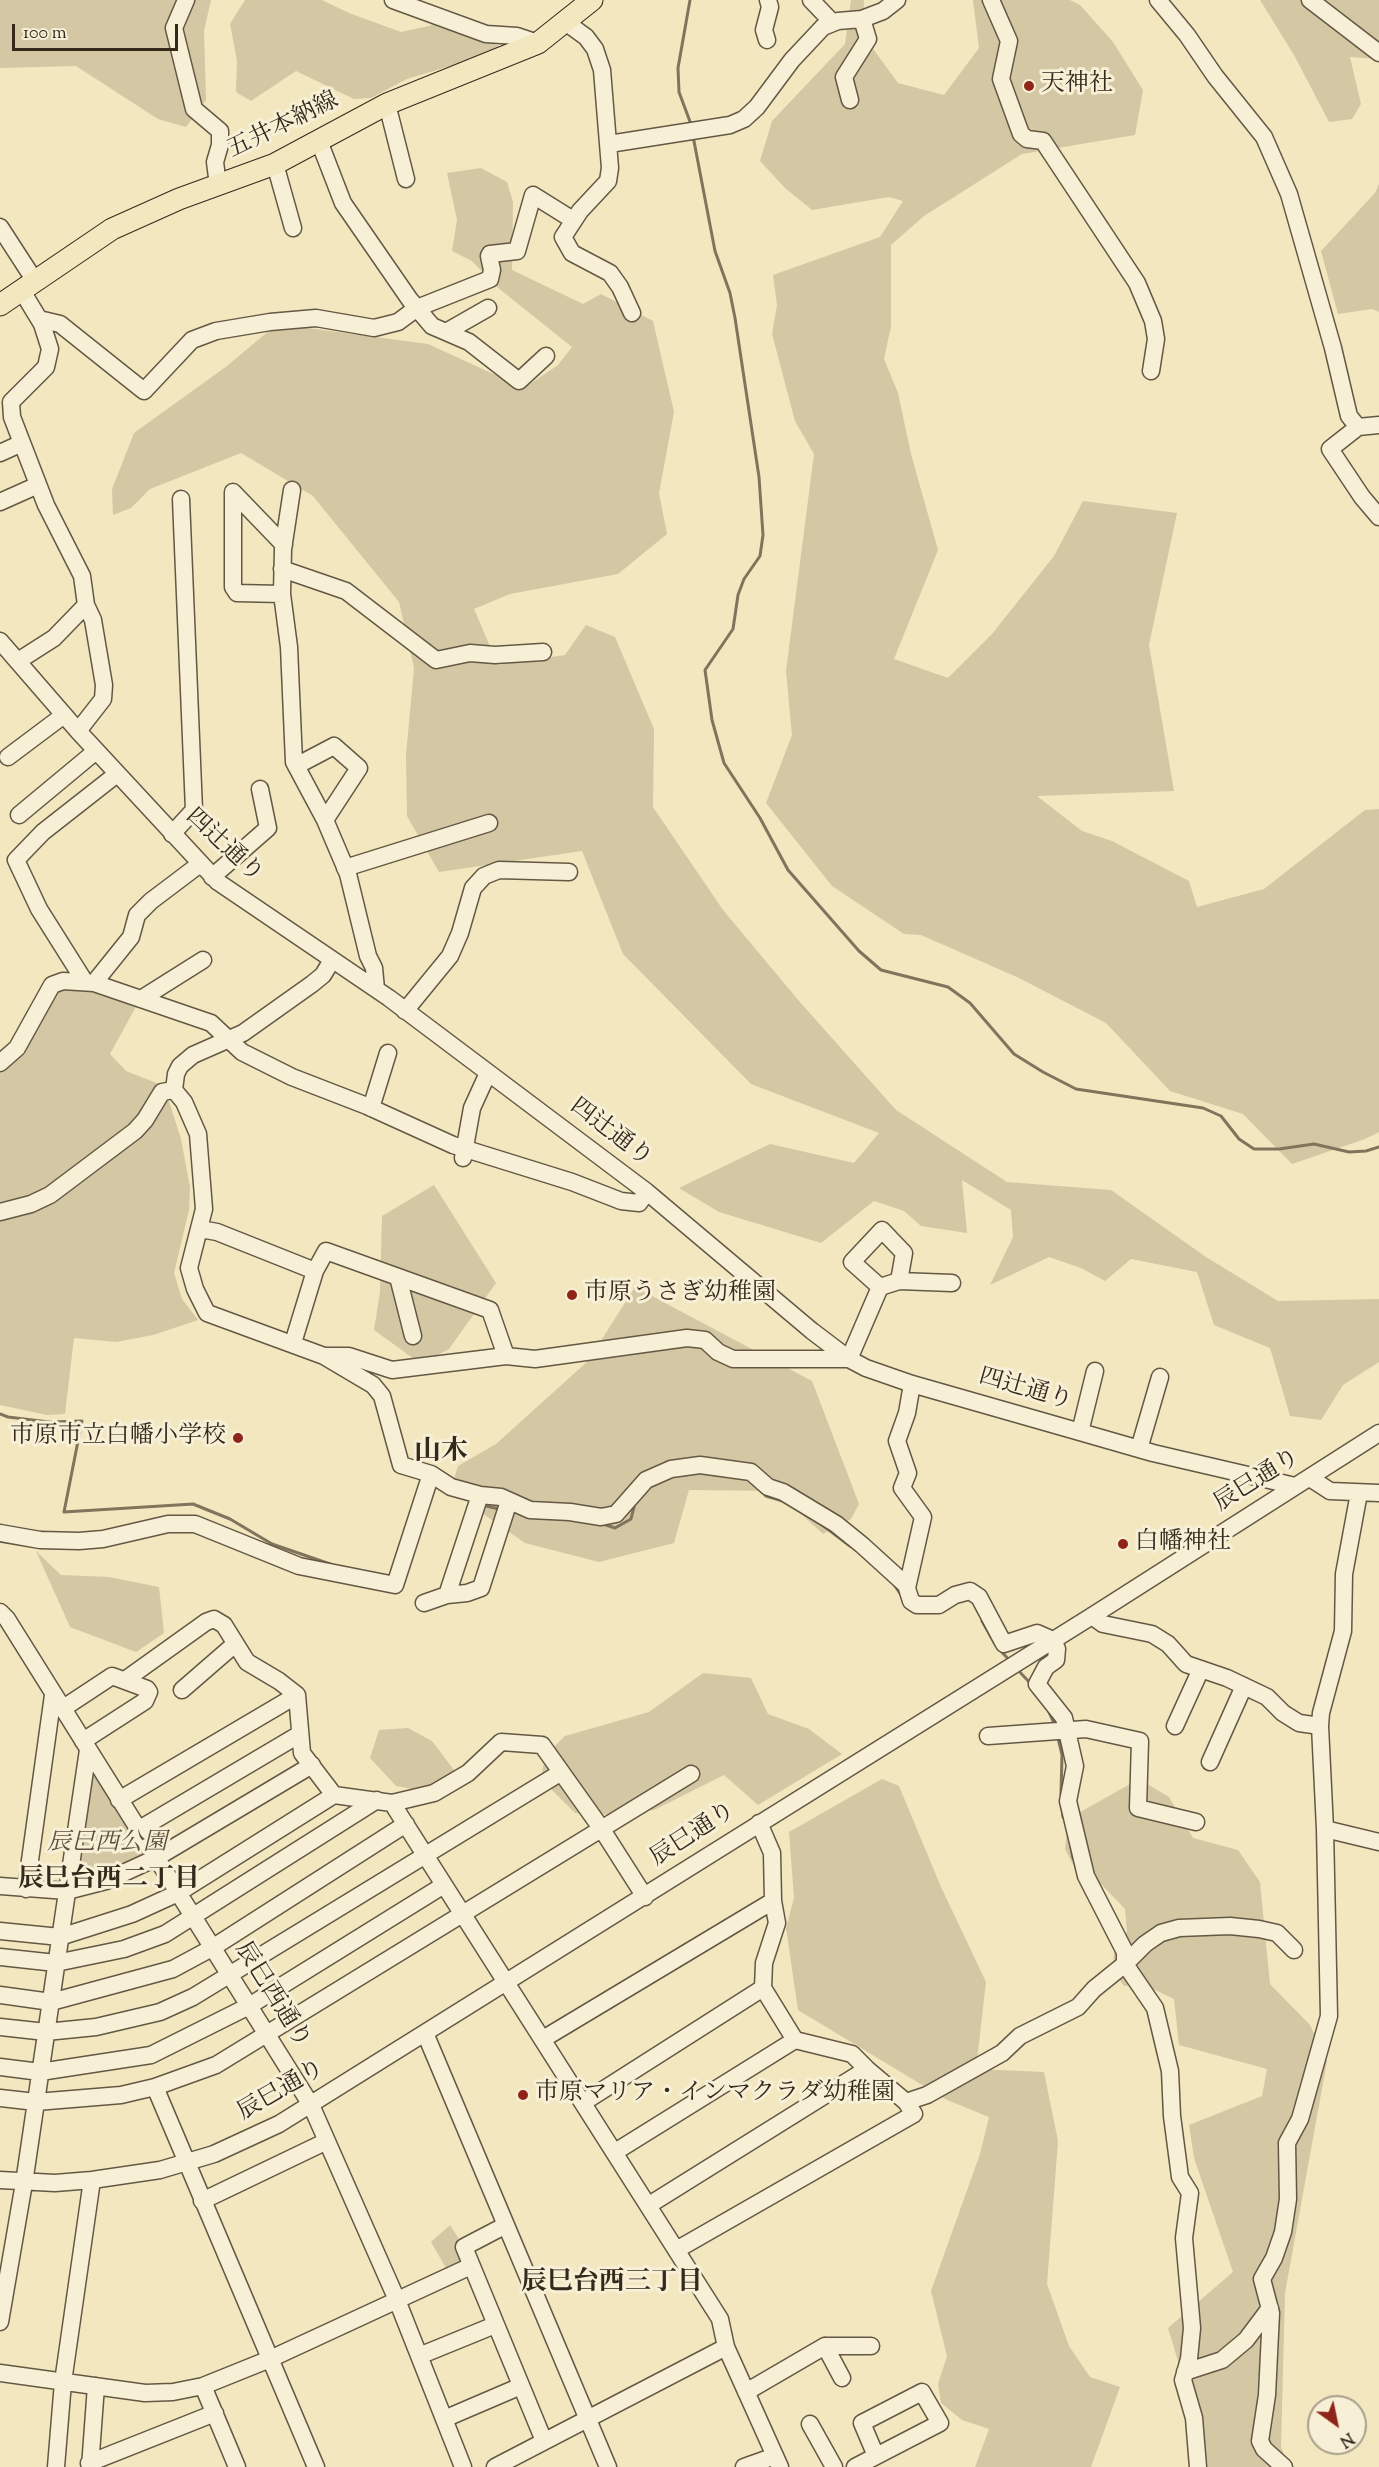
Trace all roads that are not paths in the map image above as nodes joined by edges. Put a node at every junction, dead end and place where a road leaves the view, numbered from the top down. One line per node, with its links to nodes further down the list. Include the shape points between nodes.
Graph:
1 (186, 0): 22 (street, via 174,28 194,109 220,131 215,162)
2 (393, 0): 14 (street, via 486,34 517,36)
3 (592, 0): 11 (main road, 五井本納線)
4 (768, 0): 13 (street, via 764,30)
5 (811, 0): 12 (street)
6 (897, 0): 10 (street)
7 (991, 0): 34 (street, via 1009,41 1001,79 1022,134 1027,139 1043,141 1137,283 1156,339)
8 (1158, 0): 36 (street, via 1269,147 1289,194 1349,416)
9 (1310, 0): 15 (street)
10 (862, 19): 12 (street); 16 (street, via 868,39 844,77)
11 (564, 21): 14 (main road, 五井本納線); 19 (street, via 595,49 602,70)
12 (833, 24): 19 (street, via 823,27 792,60 744,119 730,125)
13 (767, 40)
14 (538, 43): 17 (main road, 五井本納線)
15 (1379, 53)
16 (850, 100)
17 (387, 104): 18 (main road, 五井本納線); 21 (street)
18 (319, 141): 20 (main road, 五井本納線); 28 (street, via 343,203)
19 (609, 144): 23 (street, via 608,182)
20 (275, 164): 22 (main road, 五井本納線); 25 (street)
21 (406, 179)
22 (218, 185): 26 (main road, 五井本納線, via 112,229)
23 (573, 220): 28 (street, via 533,195 517,251 490,254 490,279); 30 (street, via 563,237 565,243 572,253 610,273)
24 (0, 227): 26 (street)
25 (293, 228)
26 (28, 286): 27 (main road, 五井本納線); 31 (street)
27 (0, 305)
28 (417, 308): 31 (street, via 398,322 374,328 316,318 216,331 192,340 144,391 60,324); 32 (street, via 432,326)
29 (488, 308): 32 (street)
30 (632, 313)
31 (39, 320): 37 (street, via 50,348 46,367 11,402)
32 (446, 332): 33 (street, via 469,342 519,381)
33 (546, 356)
34 (1151, 371)
35 (1379, 425): 36 (street)
36 (1358, 427): 43 (street, via 1330,449)
37 (22, 443): 38 (street); 39 (street)
38 (0, 453)
39 (38, 484): 42 (street); 47 (street, via 82,576)
40 (292, 490): 44 (street)
41 (181, 499): 61 (street, via 194,810)
42 (0, 502)
43 (1379, 518)
44 (284, 545): 45 (street); 46 (street, via 233,492 233,587 237,592)
45 (282, 568): 46 (street); 49 (street, via 346,591 436,660 470,653)
46 (282, 594): 55 (street)
47 (86, 605): 50 (street, via 54,638); 52 (street, via 93,620 104,686 103,699)
48 (0, 642): 50 (street, 四辻通り)
49 (543, 652)
50 (18, 661): 51 (street, 四辻通り)
51 (64, 715): 52 (street, 四辻通り); 54 (street)
52 (78, 731): 53 (street, 四辻通り)
53 (96, 751): 56 (street, 四辻通り); 58 (street)
54 (8, 757)
55 (296, 766): 59 (street); 59 (street, via 334,746 358,768)
56 (117, 774): 61 (street, 四辻通り); 68 (street, via 43,832 16,860 39,909)
57 (260, 789): 65 (street, via 268,828)
58 (19, 815)
59 (325, 820): 63 (street)
60 (489, 823): 63 (street)
61 (172, 834): 62 (street, 四辻通り)
62 (200, 864): 65 (street, 四辻通り); 68 (street, via 137,915 130,937)
63 (345, 868): 69 (street, via 374,968)
64 (569, 872): 71 (street, via 499,870 484,876 474,888 450,956)
65 (213, 876): 67 (street, 四辻通り)
66 (203, 960): 70 (street)
67 (332, 960): 69 (street, 四辻通り); 72 (street, via 318,980)
68 (90, 983): 70 (street); 74 (street, via 63,981 52,985 17,1048)
69 (376, 989): 71 (street, 四辻通り)
70 (141, 999): 72 (street, via 211,1023)
71 (405, 1011): 75 (street, 四辻通り)
72 (229, 1040): 76 (street, via 194,1055 180,1066); 77 (street, via 242,1052 292,1077)
73 (388, 1053): 77 (street)
74 (0, 1063)
75 (488, 1073): 78 (street, via 472,1108); 79 (street, 四辻通り)
76 (174, 1090): 80 (street, via 162,1092 135,1131 50,1196); 81 (street, via 184,1102 198,1134 204,1209)
77 (371, 1108): 78 (street)
78 (463, 1154): 79 (street, via 572,1182 621,1201 639,1203)
79 (647, 1192): 91 (street, 四辻通り)
80 (0, 1212)
81 (200, 1229): 82 (street, via 217,1232); 88 (street, via 189,1268 207,1313)
82 (315, 1271): 83 (street, via 326,1251); 88 (street)
83 (398, 1277): 87 (street); 90 (street, via 490,1310)
84 (899, 1281): 85 (street); 86 (street); 86 (street, via 904,1253 882,1230 852,1262)
85 (952, 1283)
86 (880, 1287): 91 (street)
87 (413, 1336)
88 (293, 1343): 89 (street)
89 (324, 1356): 90 (street, via 349,1356 392,1370); 98 (street, via 379,1391 401,1465)
90 (506, 1356): 91 (street, via 535,1359 687,1338 705,1340 733,1359)
91 (849, 1359): 94 (street, 四辻通り)
92 (1095, 1371): 95 (street)
93 (1160, 1377): 97 (street)
94 (912, 1384): 95 (street, 四辻通り); 105 (street, via 897,1441 908,1473 902,1488 923,1518)
95 (1080, 1432): 97 (street, 四辻通り)
96 (1379, 1433): 99 (street, 辰巳通り)
97 (1139, 1449): 99 (street, 四辻通り)
98 (431, 1474): 102 (street, via 451,1487); 104 (street, via 395,1585 299,1566 195,1524 168,1524 79,1541)
99 (1302, 1482): 101 (street, 四辻通り, via 1330,1491); 109 (street, 辰巳通り)
100 (1379, 1493): 101 (street, 四辻通り)
101 (1359, 1494): 119 (street, via 1344,1574 1343,1631)
102 (480, 1495): 103 (street); 106 (street)
103 (509, 1501): 105 (street, via 530,1510 601,1517 616,1514 646,1480 671,1469 700,1465 751,1472 768,1487 836,1524); 106 (street, via 481,1588)
104 (0, 1533)
105 (907, 1588): 110 (street, via 911,1601 927,1606 939,1605 970,1591 979,1597 1004,1644 1037,1633)
106 (447, 1595): 107 (street)
107 (424, 1603)
108 (0, 1612): 117 (street, 辰巳西通り)
109 (1092, 1616): 110 (street, 辰巳通り); 112 (street, via 1103,1624 1152,1634 1168,1644 1186,1664)
110 (1053, 1640): 120 (street, via 1056,1660 1046,1667 1037,1683 1064,1718); 132 (street, 辰巳通り)
111 (236, 1644): 113 (street, via 224,1625 214,1619); 115 (street); 116 (street, via 248,1662)
112 (1201, 1669): 114 (street); 118 (street)
113 (125, 1680): 117 (street, via 112,1676); 123 (street, via 147,1689 148,1697)
114 (1244, 1686): 119 (street, via 1267,1697 1299,1723); 124 (street)
115 (182, 1690)
116 (297, 1695): 121 (street); 129 (street)
117 (58, 1702): 123 (street, 辰巳西通り); 142 (street)
118 (1175, 1726)
119 (1320, 1726): 135 (street)
120 (1067, 1729): 122 (street); 131 (street, via 1086,1729 1140,1741 1138,1808); 155 (street, via 1075,1766 1068,1801 1086,1876 1125,1952)
121 (300, 1734): 125 (street, via 302,1753); 136 (street)
122 (988, 1736)
123 (85, 1746): 129 (street, 辰巳西通り); 143 (street)
124 (1210, 1762)
125 (312, 1765): 128 (street); 139 (street)
126 (560, 1773): 130 (street, via 542,1745 501,1742 468,1773 434,1793); 134 (street); 138 (street)
127 (691, 1774): 134 (street)
128 (334, 1795): 130 (street); 144 (street)
129 (120, 1800): 136 (street, 辰巳西通り)
130 (384, 1802): 133 (street); 148 (street)
131 (1196, 1822)
132 (759, 1823): 145 (street, 辰巳通り); 146 (street, via 772,1853)
133 (406, 1824): 138 (street); 151 (street)
134 (601, 1828): 145 (street); 147 (street)
135 (1325, 1829): 137 (street); 189 (street, via 1329,2016 1300,2120 1287,2143 1284,2232 1262,2279)
136 (138, 1830): 139 (street, 辰巳西通り)
137 (1379, 1842)
138 (425, 1855): 140 (street); 156 (street)
139 (156, 1858): 143 (street, via 106,1881); 144 (street, 辰巳西通り)
140 (444, 1885): 147 (street); 161 (street)
141 (0, 1886): 142 (street)
142 (26, 1889): 143 (street)
143 (67, 1890): 150 (street)
144 (178, 1893): 148 (street, 辰巳西通り); 150 (street, via 132,1914)
145 (645, 1897): 157 (street, 辰巳通り)
146 (773, 1901): 158 (street, via 777,1923 764,1963); 166 (street)
147 (462, 1913): 157 (street); 165 (street)
148 (194, 1918): 151 (street, 辰巳西通り); 154 (street, via 165,1934 123,1949)
149 (0, 1930): 150 (street)
150 (60, 1938): 154 (street)
151 (212, 1948): 156 (street, 辰巳西通り); 160 (street, via 172,1969)
152 (1294, 1950): 155 (street, via 1277,1933 1259,1929 1179,1928 1145,1944)
153 (0, 1957): 154 (street)
154 (56, 1963): 160 (street)
155 (1125, 1964): 175 (street, via 1078,2007 1020,2036 1002,2053 936,2090); 197 (street, via 1155,2008 1170,2071 1180,2177 1190,2193 1184,2238 1192,2328)
156 (230, 1976): 161 (street, 辰巳西通り); 163 (street, via 160,2012 96,2027)
157 (507, 1982): 164 (street, 辰巳通り); 166 (street)
158 (763, 1988): 167 (street); 174 (street)
159 (0, 1995): 160 (street)
160 (51, 2002): 163 (street)
161 (249, 2006): 165 (street, 辰巳西通り); 170 (street, via 151,2055)
162 (0, 2027): 163 (street)
163 (46, 2032): 170 (street)
164 (425, 2033): 176 (street, 辰巳通り); 185 (street)
165 (267, 2035): 171 (street, via 216,2065); 176 (street, 辰巳西通り)
166 (543, 2039): 174 (street)
167 (795, 2040): 169 (street, via 852,2054); 178 (street)
168 (0, 2067): 170 (street)
169 (867, 2069): 175 (street); 184 (street)
170 (40, 2072): 173 (street)
171 (155, 2087): 173 (street, via 102,2097); 179 (street)
172 (0, 2098): 173 (street)
173 (36, 2102): 182 (street)
174 (584, 2102): 178 (street)
175 (906, 2102): 186 (street, via 914,2114)
176 (311, 2105): 177 (street, 辰巳西通り); 179 (street, 辰巳通り, via 248,2140)
177 (327, 2141): 183 (street); 188 (street, 辰巳西通り)
178 (615, 2152): 184 (street)
179 (187, 2163): 181 (street, 辰巳通り); 183 (street)
180 (0, 2180): 182 (street, 辰巳通り)
181 (92, 2181): 182 (street, 辰巳通り); 200 (street)
182 (24, 2183): 190 (street)
183 (202, 2201): 196 (street)
184 (649, 2205): 186 (street)
185 (506, 2225): 187 (street, via 464,2247); 206 (street)
186 (678, 2250): 194 (street, via 720,2319)
187 (471, 2266): 188 (street); 191 (street)
188 (397, 2300): 195 (street, 辰巳西通り); 196 (street)
189 (1270, 2308): 197 (street, via 1246,2340 1222,2360); 223 (street, via 1267,2395 1260,2441)
190 (0, 2322)
191 (495, 2325): 195 (street); 203 (street)
192 (825, 2346): 193 (street); 199 (street); 204 (street)
193 (871, 2346)
194 (726, 2347): 204 (street); 206 (street)
195 (419, 2356): 207 (street, 辰巳西通り)
196 (270, 2359): 202 (street); 215 (street)
197 (1185, 2372): 222 (street, via 1183,2380 1194,2418)
198 (0, 2373): 200 (street)
199 (842, 2378)
200 (63, 2382): 201 (street); 214 (street)
201 (96, 2386): 202 (street, via 145,2393); 212 (street)
202 (203, 2386): 205 (street)
203 (521, 2386): 207 (street); 209 (street)
204 (746, 2392): 211 (street)
205 (215, 2413): 212 (street); 213 (street)
206 (588, 2418): 209 (street); 218 (street)
207 (444, 2419): 216 (street, 辰巳西通り)
208 (810, 2424): 220 (street)
209 (544, 2441): 217 (street)
210 (876, 2456): 210 (street, via 940,2423 922,2392 862,2423); 221 (street)
211 (778, 2462): 219 (street)
212 (90, 2465)
213 (232, 2466)
214 (56, 2467)
215 (316, 2467)
216 (464, 2467)
217 (495, 2467)
218 (608, 2467)
219 (744, 2467)
220 (834, 2467)
221 (855, 2467)
222 (1198, 2467)
223 (1284, 2467)

